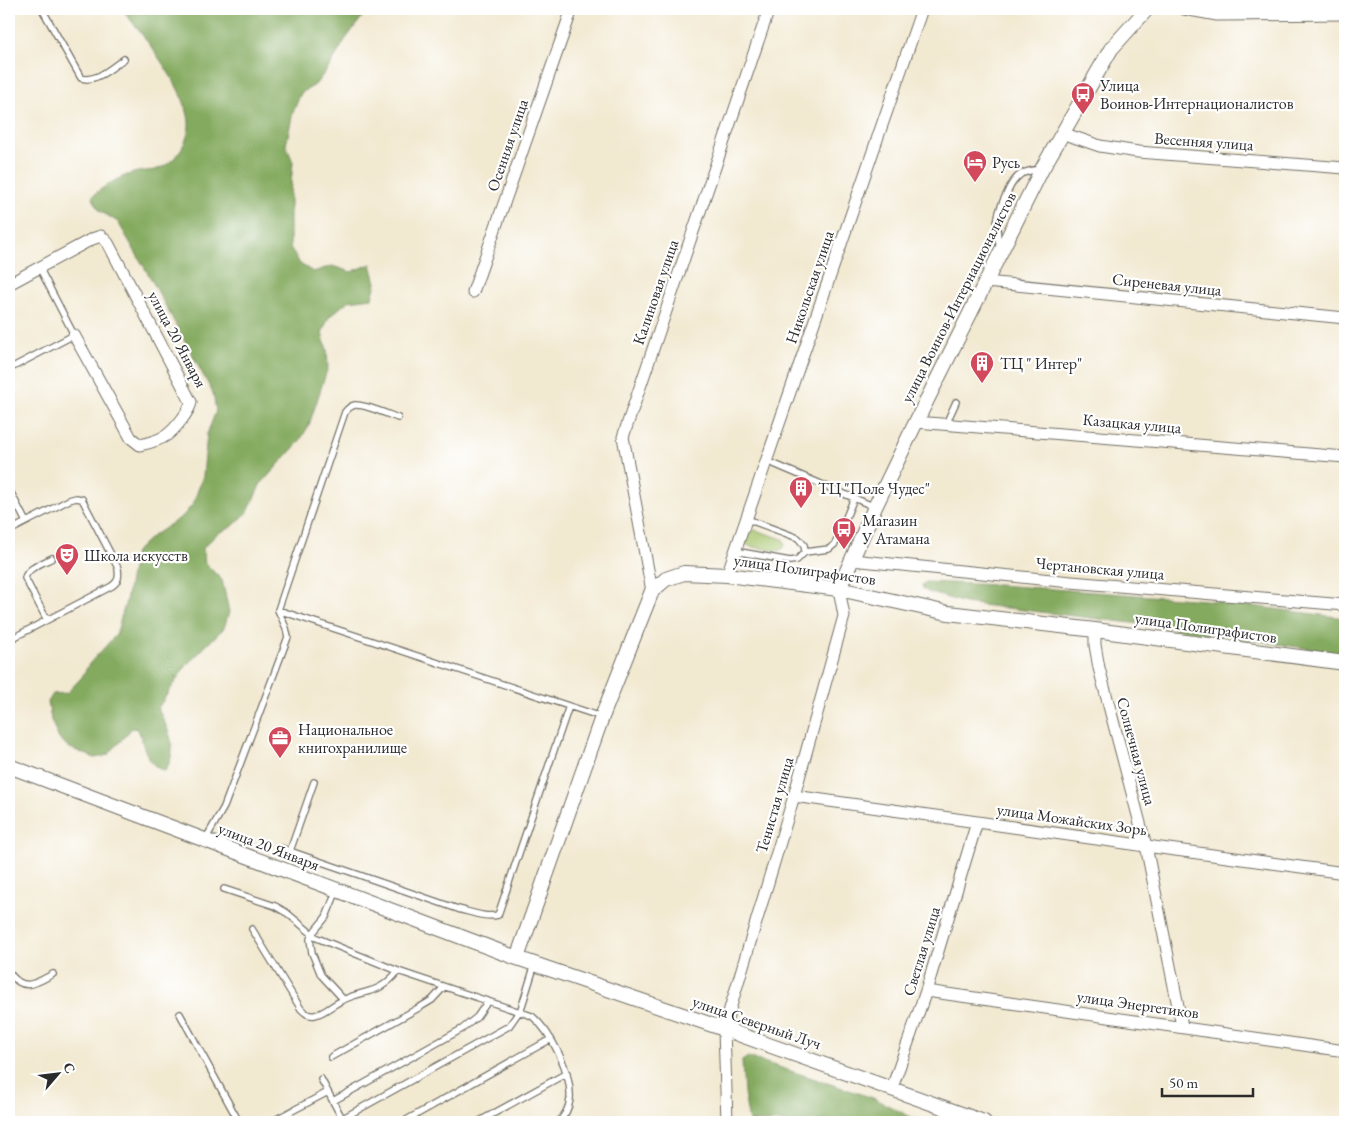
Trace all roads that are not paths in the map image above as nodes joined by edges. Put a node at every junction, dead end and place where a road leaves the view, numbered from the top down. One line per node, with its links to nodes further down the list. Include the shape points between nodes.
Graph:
1 (42, 9): 8 (lane, via 81,78 87,80 98,76)
2 (572, 9): 16 (street, Осенняя улица)
3 (769, 9): 38 (street, Калиновая улица, via 623,437)
4 (922, 9): 25 (street, Никольская улица)
5 (1147, 9): 9 (street, улица Воинов-Интернационалистов, via 1111,49)
6 (1184, 9): 7 (street, via 1218,15)
7 (1345, 14)
8 (124, 59)
9 (1062, 133): 10 (street, Весенняя улица, via 1100,146 1138,152); 11 (street, улица Воинов-Интернационалистов)
10 (1345, 168)
11 (1042, 169): 12 (street, улица Воинов-Интернационалистов); 12 (lane, via 1017,177 1003,200 996,221)
12 (1002, 251): 14 (street, улица Воинов-Интернационалистов)
13 (39, 267): 15 (street, улица 20 Января); 18 (lane); 18 (street, улица 20 Января, via 101,236 108,243 191,402 190,408 167,435 140,444 130,438)
14 (986, 282): 17 (street, Сиреневая улица); 22 (street, улица Воинов-Интернационалистов)
15 (9, 284)
16 (473, 292)
17 (1345, 318)
18 (74, 336): 19 (lane)
19 (9, 369)
20 (956, 402): 23 (lane)
21 (398, 418): 40 (lane, via 360,405 349,407 345,412)
22 (916, 422): 23 (street, Казацкая улица); 28 (street, улица Воинов-Интернационалистов)
23 (946, 424): 24 (street, Казацкая улица)
24 (1345, 457)
25 (767, 461): 27 (lane); 29 (street, Никольская улица)
26 (9, 489): 30 (lane)
27 (854, 498): 28 (lane); 33 (lane, via 835,544)
28 (875, 507): 35 (street, улица Воинов-Интернационалистов)
29 (747, 519): 32 (street, Никольская улица); 33 (lane, via 798,538)
30 (26, 522): 31 (lane); 41 (lane, via 70,500 82,499 118,568 118,582)
31 (9, 531)
32 (735, 551): 33 (lane, via 790,561 797,560); 36 (street, Никольская улица)
33 (805, 552)
34 (52, 558): 41 (lane, via 29,571 25,578)
35 (852, 560): 37 (street, улица Воинов-Интернационалистов); 39 (street, Чертановская улица)
36 (727, 575): 37 (street, улица Полиграфистов); 38 (street, улица Полиграфистов, via 684,574 666,579)
37 (839, 589): 42 (street, улица Полиграфистов, via 948,612); 49 (street, Тенистая улица, via 844,616)
38 (652, 590): 46 (street)
39 (1345, 606)
40 (278, 610): 45 (lane); 51 (lane, via 288,637 224,807)
41 (47, 620): 43 (lane)
42 (1095, 630): 44 (street, улица Полиграфистов); 52 (street, Солнечная улица, via 1099,668)
43 (9, 640)
44 (1345, 663)
45 (569, 706): 46 (lane); 54 (lane, via 498,915 484,916)
46 (602, 717): 60 (street)
47 (9, 766): 51 (street, улица 20 Января)
48 (314, 782): 54 (lane)
49 (794, 796): 50 (street, улица Можайских Зорь); 72 (street, Тенистая улица)
50 (977, 822): 52 (street, улица Можайских Зорь); 66 (street, Светлая улица)
51 (205, 840): 57 (street, улица 20 Января)
52 (1146, 846): 55 (street, улица Можайских Зорь); 71 (street, Солнечная улица)
53 (281, 848): 54 (lane)
54 (290, 851)
55 (1345, 872)
56 (224, 889): 59 (lane, via 275,906)
57 (337, 890): 59 (lane, via 326,918); 60 (street, улица 20 Января)
58 (252, 929): 67 (lane, via 300,1010 314,1015)
59 (312, 934): 62 (lane); 67 (lane, via 312,953 320,975)
60 (518, 958): 61 (street, улица Северный Луч)
61 (535, 964): 69 (lane); 72 (street, улица Северный Луч)
62 (398, 971): 65 (lane); 67 (lane, via 380,988)
63 (9, 972): 64 (lane, via 22,984 32,985)
64 (53, 974)
65 (444, 987): 68 (lane); 75 (lane, via 432,1000)
66 (926, 990): 71 (street, улица Энергетиков); 78 (street, Светлая улица)
67 (344, 1000)
68 (488, 1001): 69 (lane); 80 (lane, via 477,1018 462,1029)
69 (519, 1012): 73 (lane, via 539,1022); 81 (lane, via 500,1032)
70 (180, 1014): 82 (lane)
71 (1182, 1026): 74 (street, улица Энергетиков)
72 (724, 1029): 78 (street, улица Северный Луч); 88 (street, Тенистая улица)
73 (550, 1039): 76 (lane); 85 (lane)
74 (1345, 1051)
75 (331, 1058)
76 (567, 1073): 86 (lane); 87 (lane, via 570,1098 568,1108)
77 (321, 1079): 79 (lane)
78 (892, 1088): 89 (street, улица Северный Луч)
79 (328, 1092): 80 (lane); 83 (lane)
80 (332, 1101): 81 (lane)
81 (343, 1120): 84 (lane)
82 (238, 1122)
83 (271, 1122)
84 (336, 1122)
85 (403, 1122)
86 (478, 1122)
87 (558, 1122)
88 (727, 1122)
89 (984, 1122)

